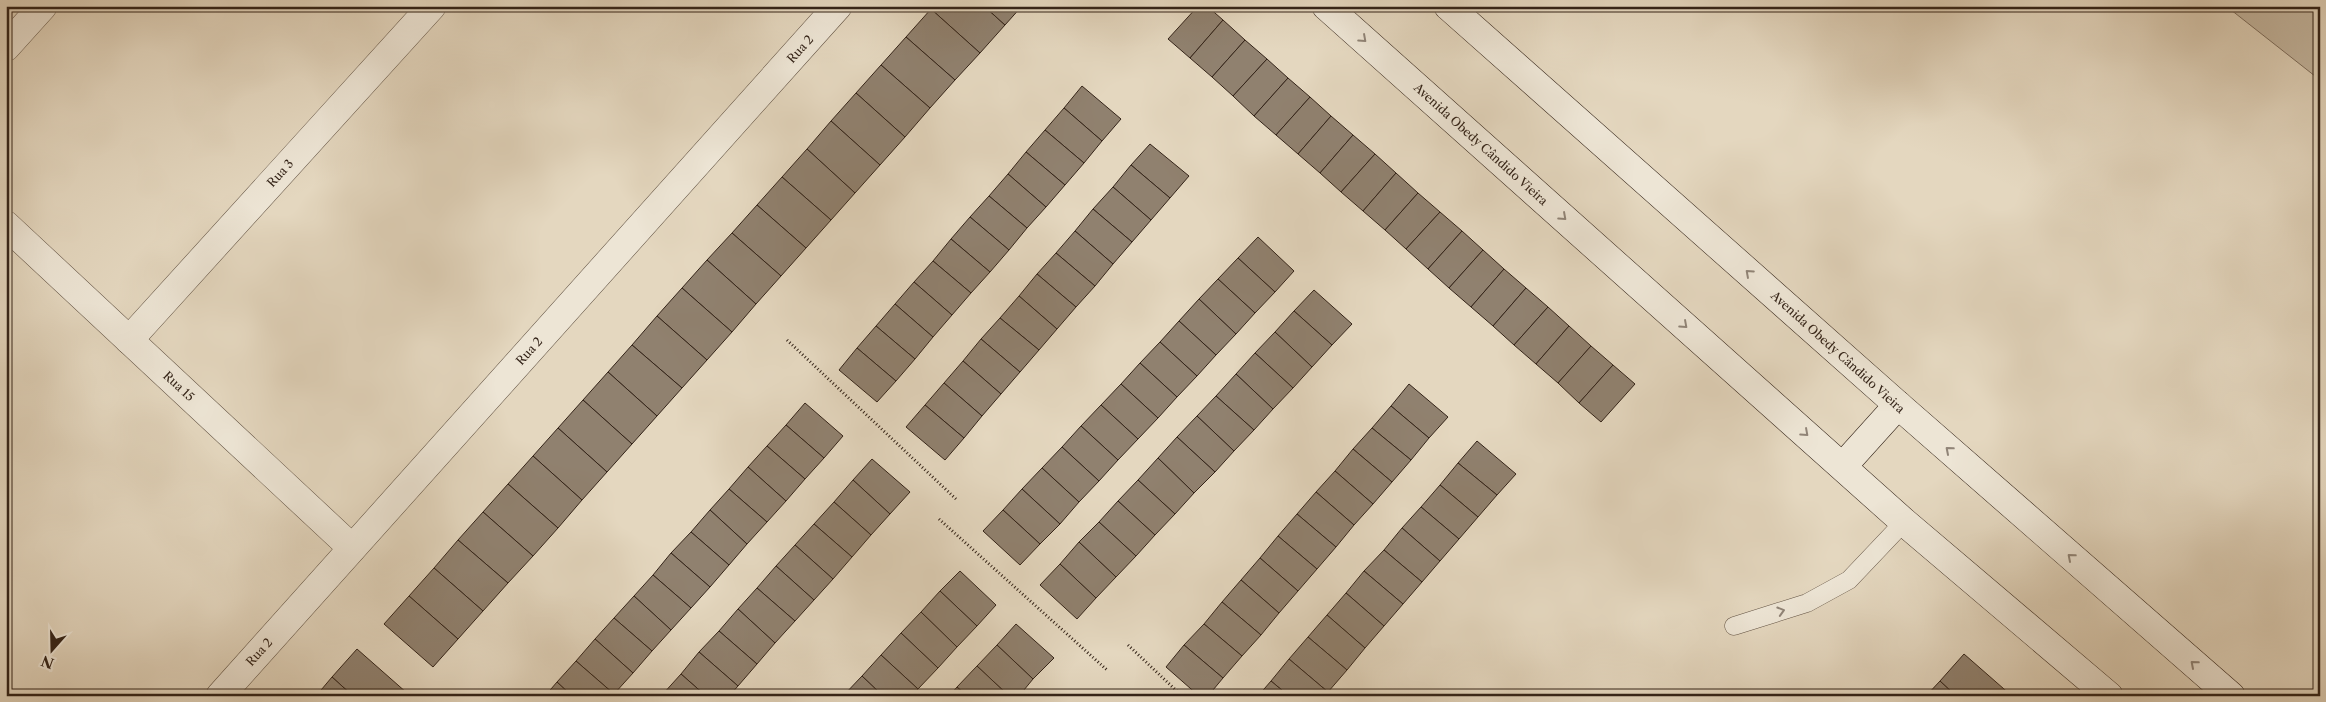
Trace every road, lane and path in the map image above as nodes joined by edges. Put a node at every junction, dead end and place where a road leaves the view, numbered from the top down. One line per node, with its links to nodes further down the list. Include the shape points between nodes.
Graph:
1 (43, 6): 6 (main road)
2 (432, 6): 8 (main road, Rua 3)
3 (838, 6): 15 (main road, Rua 2)
4 (1326, 6): 11 (main road, Avenida Obedy Cândido Vieira, one-way to 11)
5 (1448, 6): 10 (main road, Avenida Obedy Cândido Vieira, one-way to 5)
6 (6, 48)
7 (6, 225): 8 (main road, Rua 15)
8 (129, 340): 15 (main road, Rua 15)
9 (787, 340): 12 (path)
10 (1898, 405): 11 (main road); 22 (main road, Avenida Obedy Cândido Vieira, one-way to 10)
11 (1842, 466): 14 (main road, Avenida Obedy Cândido Vieira)
12 (956, 499)
13 (939, 519): 18 (path)
14 (1904, 522): 16 (lane, one-way to 14, via 1807,603 1849,580); 21 (main road, Avenida Obedy Cândido Vieira)
15 (352, 548): 19 (main road, Rua 2)
16 (1734, 626)
17 (1128, 645): 20 (path)
18 (1107, 670)
19 (220, 696)
20 (1182, 696)
21 (2109, 696)
22 (2231, 696)

